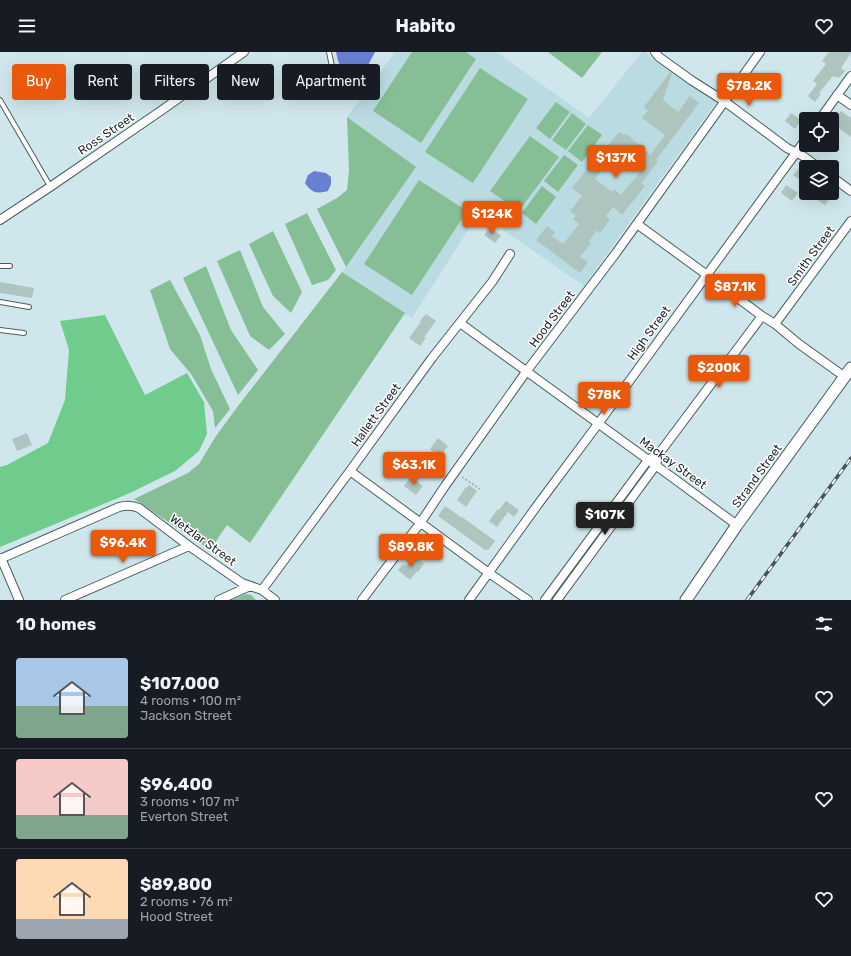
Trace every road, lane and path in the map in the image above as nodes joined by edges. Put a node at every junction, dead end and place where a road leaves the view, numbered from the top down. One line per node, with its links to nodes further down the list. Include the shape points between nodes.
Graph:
1 (244, 52): 16 (street, Ross Street)
2 (329, 52): 5 (lane)
3 (655, 52): 9 (street, via 668,64)
4 (760, 52): 9 (street, Hood Street)
5 (331, 64)
6 (851, 76): 7 (street)
7 (837, 95): 10 (street); 11 (street)
8 (0, 100): 16 (lane)
9 (724, 101): 13 (street); 20 (street, Hood Street)
10 (851, 105)
11 (825, 112)
12 (799, 149): 13 (street, High Street)
13 (796, 153): 14 (street); 24 (street, High Street)
14 (808, 160)
15 (839, 182): 17 (street)
16 (50, 187): 18 (street, Ross Street)
17 (851, 190)
18 (0, 220)
19 (851, 221): 29 (street, Smith Street)
20 (637, 224): 24 (street); 32 (street, Hood Street)
21 (510, 254): 28 (street, Hallett Street)
22 (0, 266): 23 (lane)
23 (10, 266)
24 (707, 274): 27 (street); 34 (street, High Street)
25 (0, 302): 26 (lane)
26 (29, 307)
27 (762, 316): 29 (street); 35 (street)
28 (460, 323): 32 (street, Mackay Street); 38 (street, Hallett Street)
29 (775, 324): 33 (street, via 800,344)
30 (0, 330): 31 (lane)
31 (24, 333)
32 (526, 372): 34 (street, Mackay Street); 39 (street, Hood Street)
33 (848, 373): 42 (street, Strand Street)
34 (598, 424): 36 (street, Mackay Street); 45 (street, High Street)
35 (661, 451): 36 (street); 37 (street)
36 (648, 460): 37 (street, Mackay Street); 55 (street)
37 (656, 465): 42 (street, Mackay Street); 56 (street)
38 (350, 471): 41 (street); 47 (street, Hallett Street)
39 (455, 472): 40 (path); 41 (street, Hood Street)
40 (480, 489)
41 (421, 522): 45 (street); 52 (street, Hood Street)
42 (737, 525): 57 (street, Strand Street)
43 (189, 546): 44 (street, Wetzlar Street, via 131,505 116,509); 46 (street, Wetzlar Street); 49 (street)
44 (1, 559): 48 (street)
45 (489, 573): 53 (street, High Street); 54 (street)
46 (250, 586): 47 (street, Wetzlar Street); 50 (street)
47 (262, 590): 51 (street, Wetzlar Street)
48 (19, 600)
49 (65, 600)
50 (219, 600)
51 (275, 600)
52 (362, 600)
53 (469, 600)
54 (528, 600)
55 (546, 600)
56 (557, 600)
57 (686, 600)

